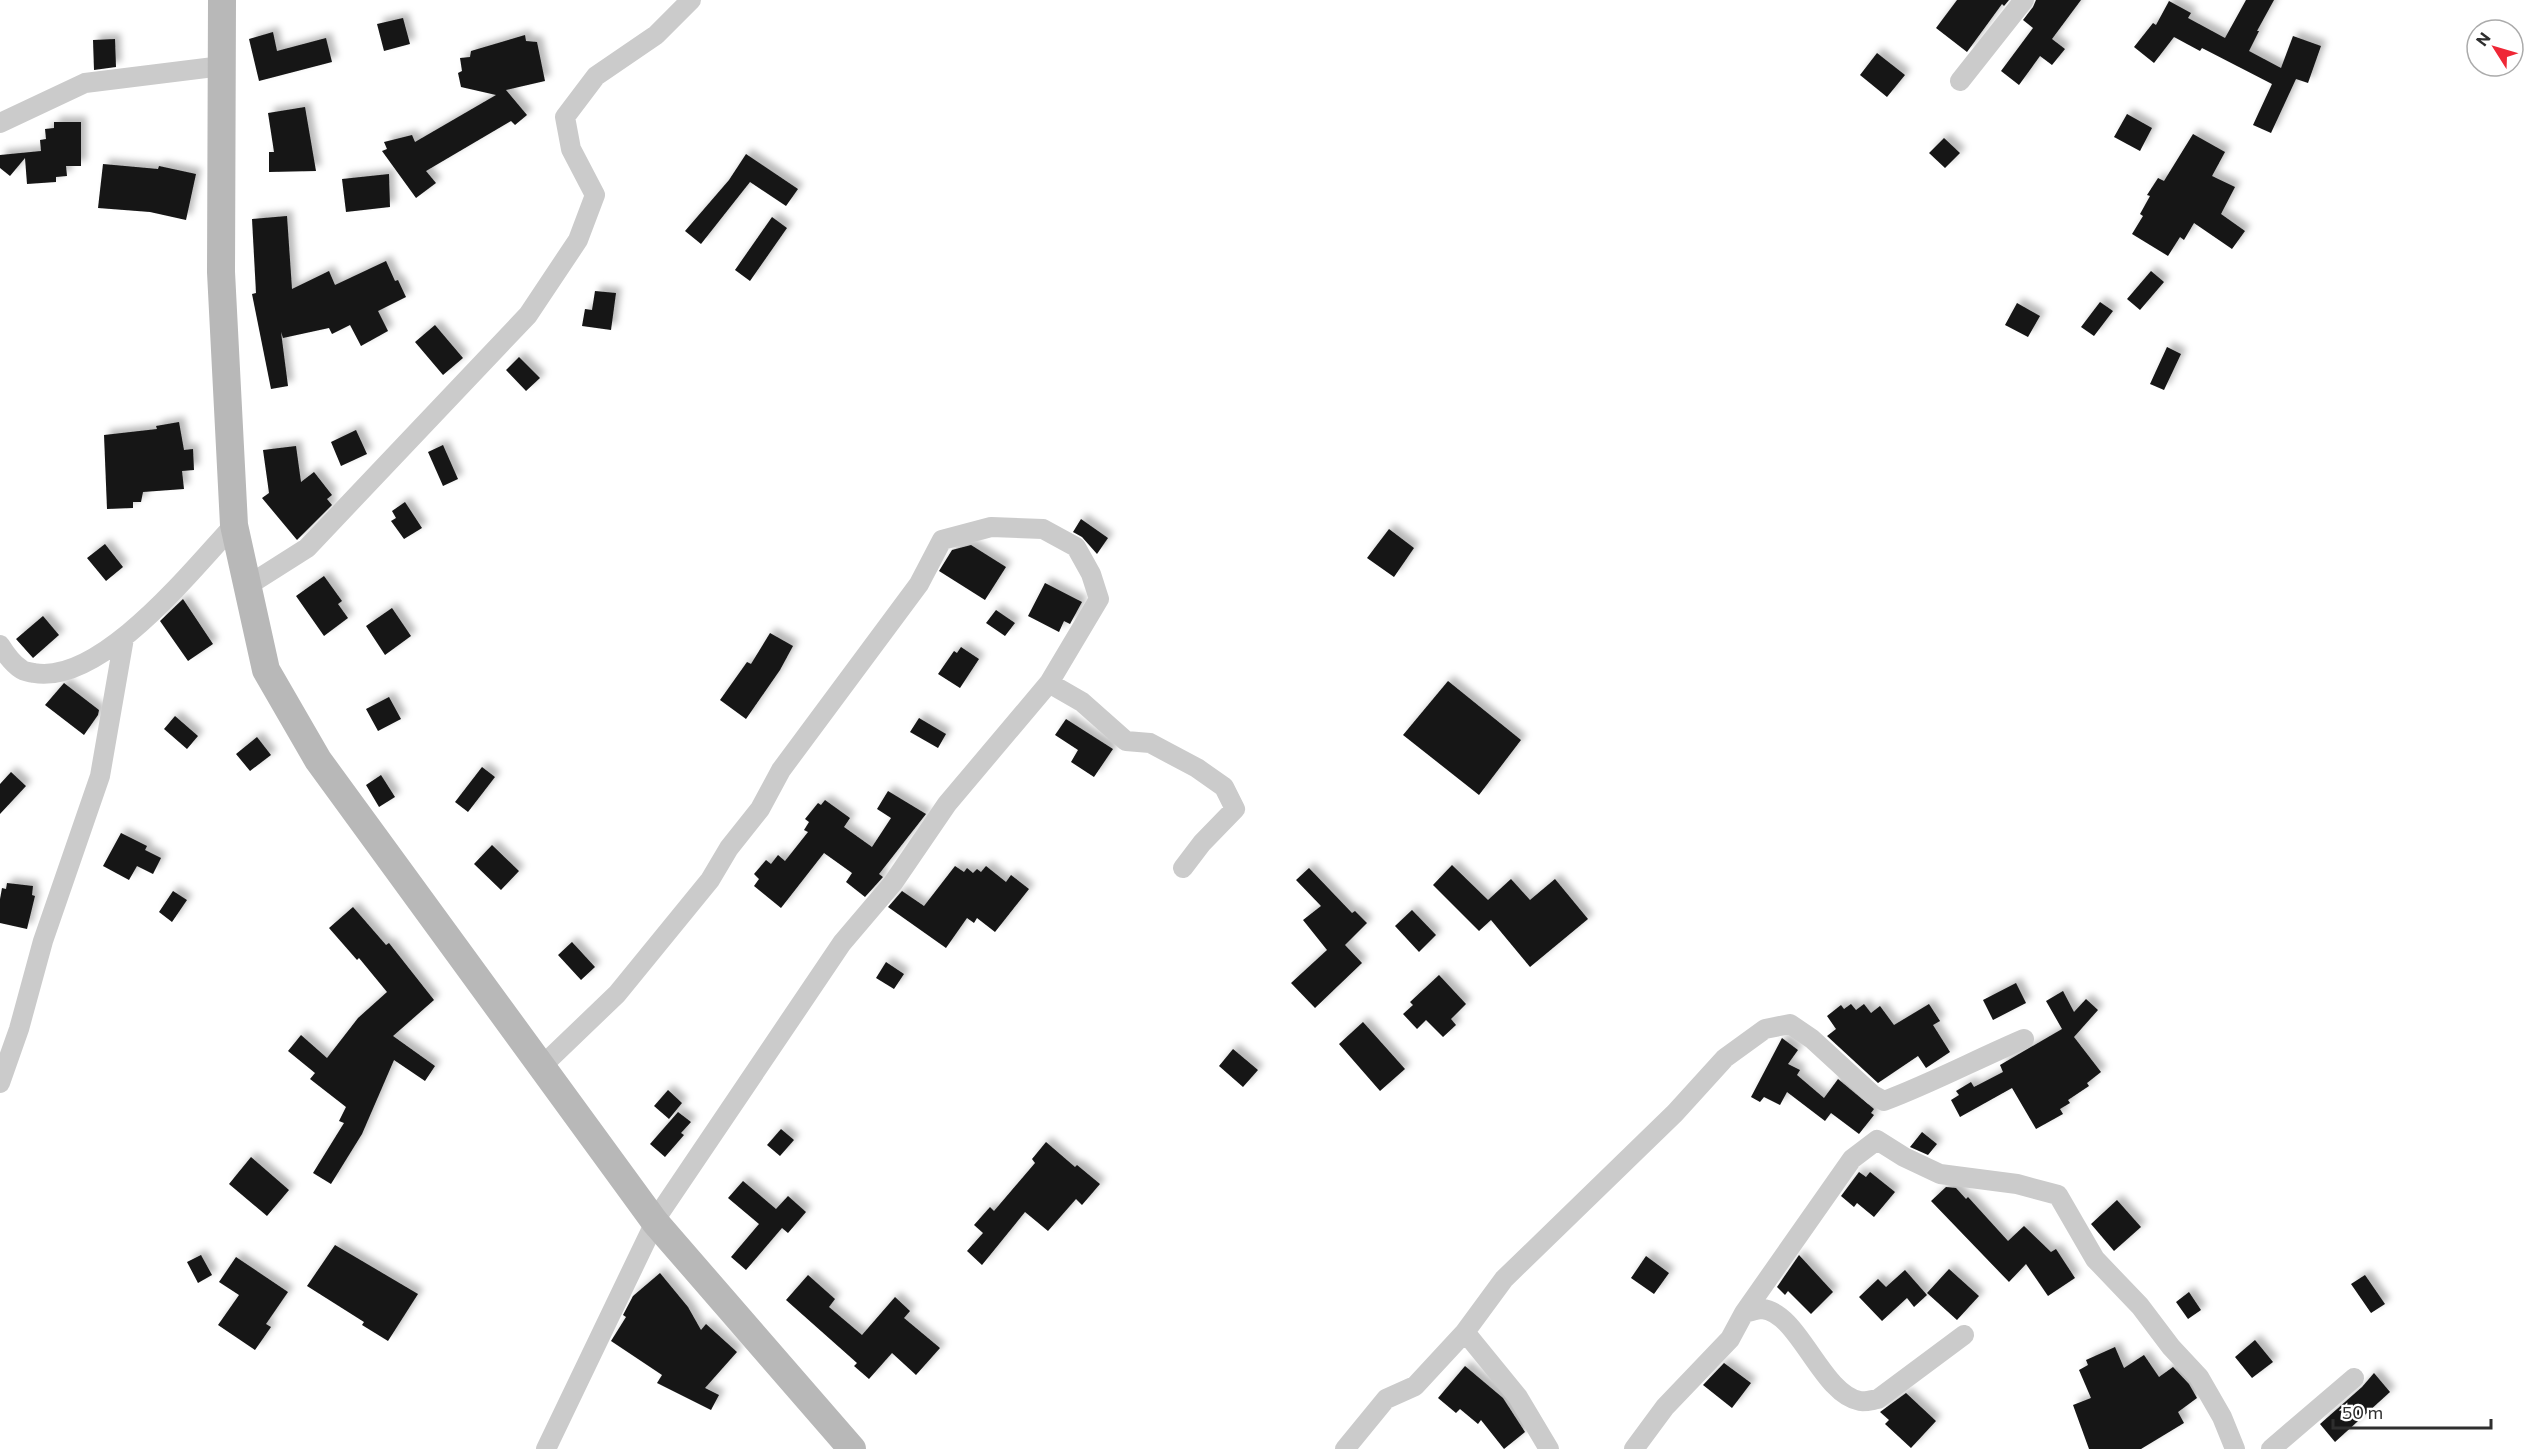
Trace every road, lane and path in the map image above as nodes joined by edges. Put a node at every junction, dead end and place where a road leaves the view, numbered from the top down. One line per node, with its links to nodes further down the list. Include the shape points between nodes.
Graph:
1 (222, 0): 4 (street)
2 (691, 0): 8 (street, via 656,35 596,76 564,117 571,149 595,195 578,240 528,315 308,548)
3 (2024, 0): 5 (street)
4 (222, 66): 6 (street, via 85,83); 7 (street, via 221,272)
5 (1960, 81)
6 (0, 123)
7 (234, 525): 8 (street); 9 (street)
8 (247, 586): 14 (street, via 266,670 318,760)
9 (124, 638): 10 (street, via 66,672 45,675 22,670); 15 (street, via 100,776 43,941)
10 (0, 645)
11 (1049, 683): 12 (street, via 1082,702 1126,741 1150,743 1224,787 1235,809); 14 (street, via 1098,599 1091,574 1076,547 1043,529 991,527 942,540 919,584 781,770 760,809 710,880 617,994); 16 (street, via 947,804 893,883 842,943)
12 (1183, 868)
13 (2024, 1039): 18 (street, via 1884,1101 1790,1024 1765,1029 1725,1058 1675,1113 1504,1279)
14 (542, 1066): 16 (street)
15 (0, 1083)
16 (655, 1221): 21 (street); 22 (street)
17 (1744, 1313): 19 (street, via 1760,1309 1774,1312 1798,1337 1840,1394 1861,1402 1878,1399); 25 (street, via 1730,1339 1665,1407); 26 (street, via 1852,1159 1877,1140 1940,1174 2017,1184 2058,1195 2095,1259 2199,1377)
18 (1465, 1332): 23 (street, via 1415,1386 1386,1399); 24 (street, via 1518,1397)
19 (1964, 1335)
20 (2354, 1378): 27 (street)
21 (546, 1449)
22 (852, 1449)
23 (1345, 1449)
24 (1549, 1449)
25 (1634, 1449)
26 (2235, 1449)
27 (2271, 1449)

